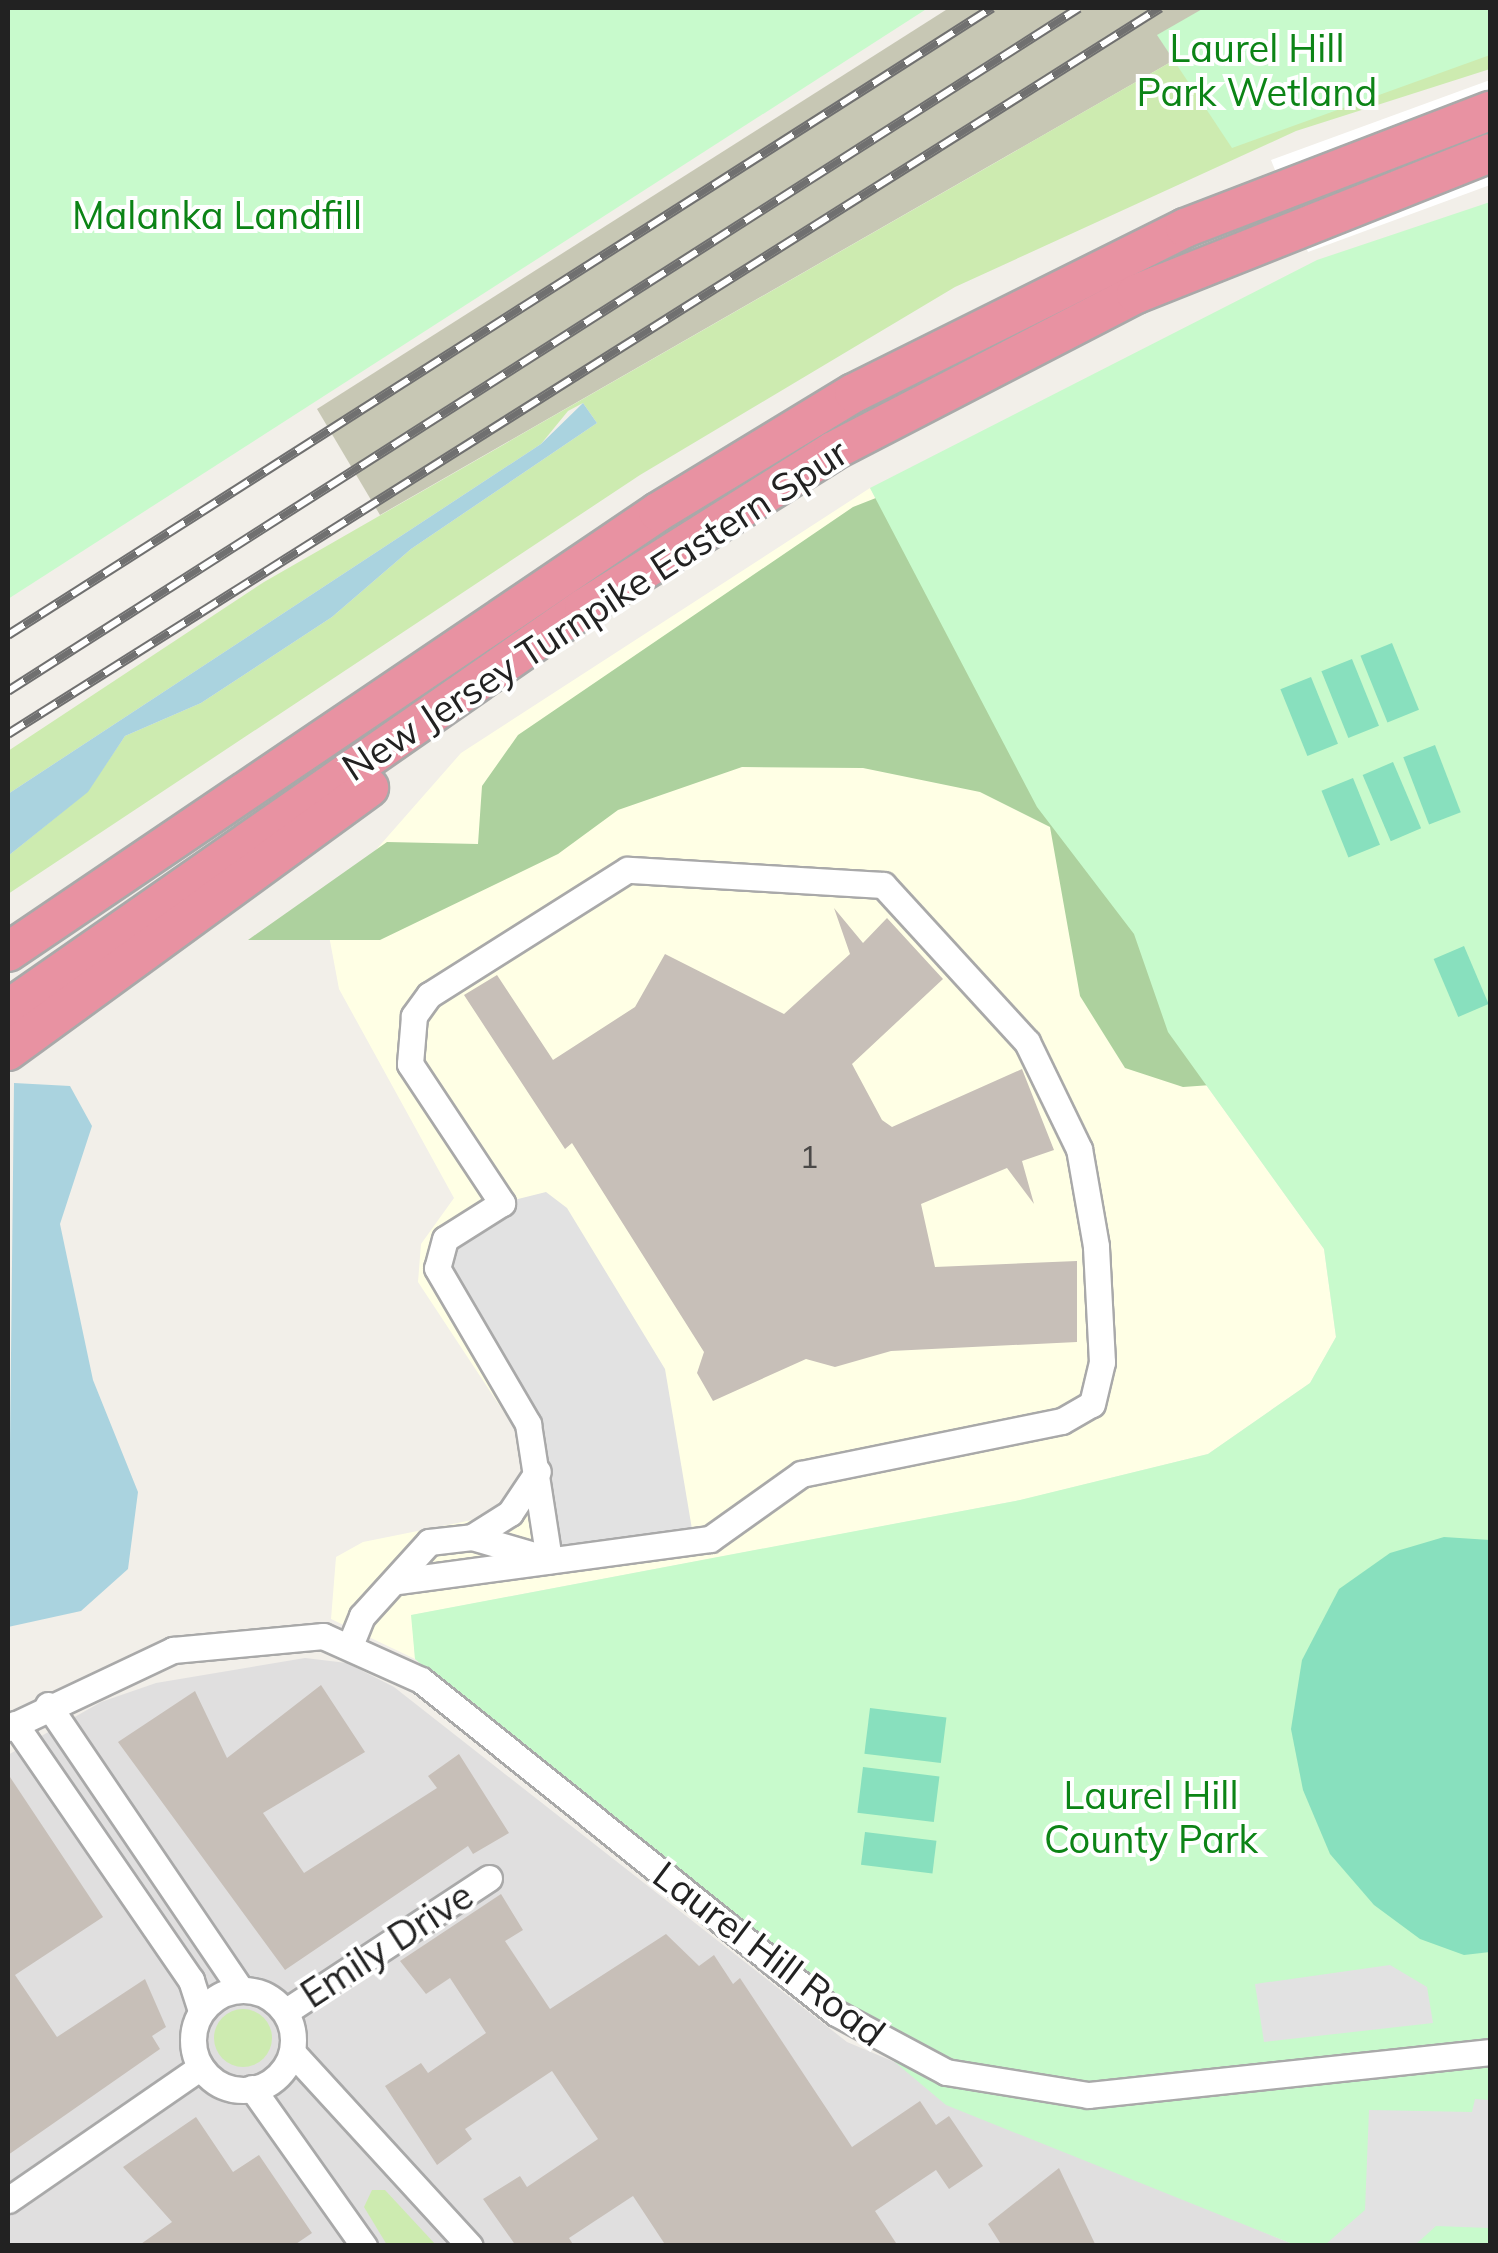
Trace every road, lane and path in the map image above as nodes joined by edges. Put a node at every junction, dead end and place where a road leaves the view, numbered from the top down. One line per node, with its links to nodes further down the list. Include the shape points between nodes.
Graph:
1 (1490, 111): 4 (highway, New Jersey Turnpike Eastern Spur, via 1282,188 1017,307 774,439)
2 (1490, 153): 3 (highway, New Jersey Turnpike Eastern Spur, via 1297,224 917,404)
3 (543, 636): 7 (highway, New Jersey Turnpike Eastern Spur); 8 (highway, via 431,742)
4 (164, 846): 5 (highway); 6 (highway, New Jersey Turnpike Eastern Spur)
5 (8, 924)
6 (8, 952)
7 (8, 1009)
8 (8, 1052)
9 (477, 1172): 10 (street); 10 (street, via 502,1203); 13 (street, via 410,1064 414,1016 430,995 627,870 883,885 1040,1061 1092,1194 1102,1362 1092,1404 1062,1421 801,1474 722,1536)
10 (475, 1219): 11 (street, via 440,1248 438,1278 522,1412)
11 (538, 1471): 12 (street, via 510,1513); 13 (street)
12 (472, 1536): 13 (street); 14 (street, via 423,1546)
13 (548, 1560): 14 (street)
14 (400, 1581): 15 (street, via 362,1616)
15 (351, 1643): 16 (street, Laurel Hill Road, via 294,1633 203,1643 114,1670); 23 (street, Laurel Hill Road, via 421,1680 836,2012 946,2072 1088,2095)
16 (48, 1705): 17 (street, Laurel Hill Road); 19 (street)
17 (11, 1726): 20 (street, via 186,1973)
18 (489, 1878): 21 (street, Emily Drive)
19 (241, 1990): 20 (street); 21 (street)
20 (201, 2011): 24 (street, via 194,2042)
21 (285, 2012): 22 (street)
22 (292, 2052): 25 (street, via 275,2078); 28 (street)
23 (1490, 2052)
24 (202, 2068): 25 (street, via 225,2086); 26 (street)
25 (252, 2088): 27 (street)
26 (8, 2200)
27 (364, 2246)
28 (470, 2246)

